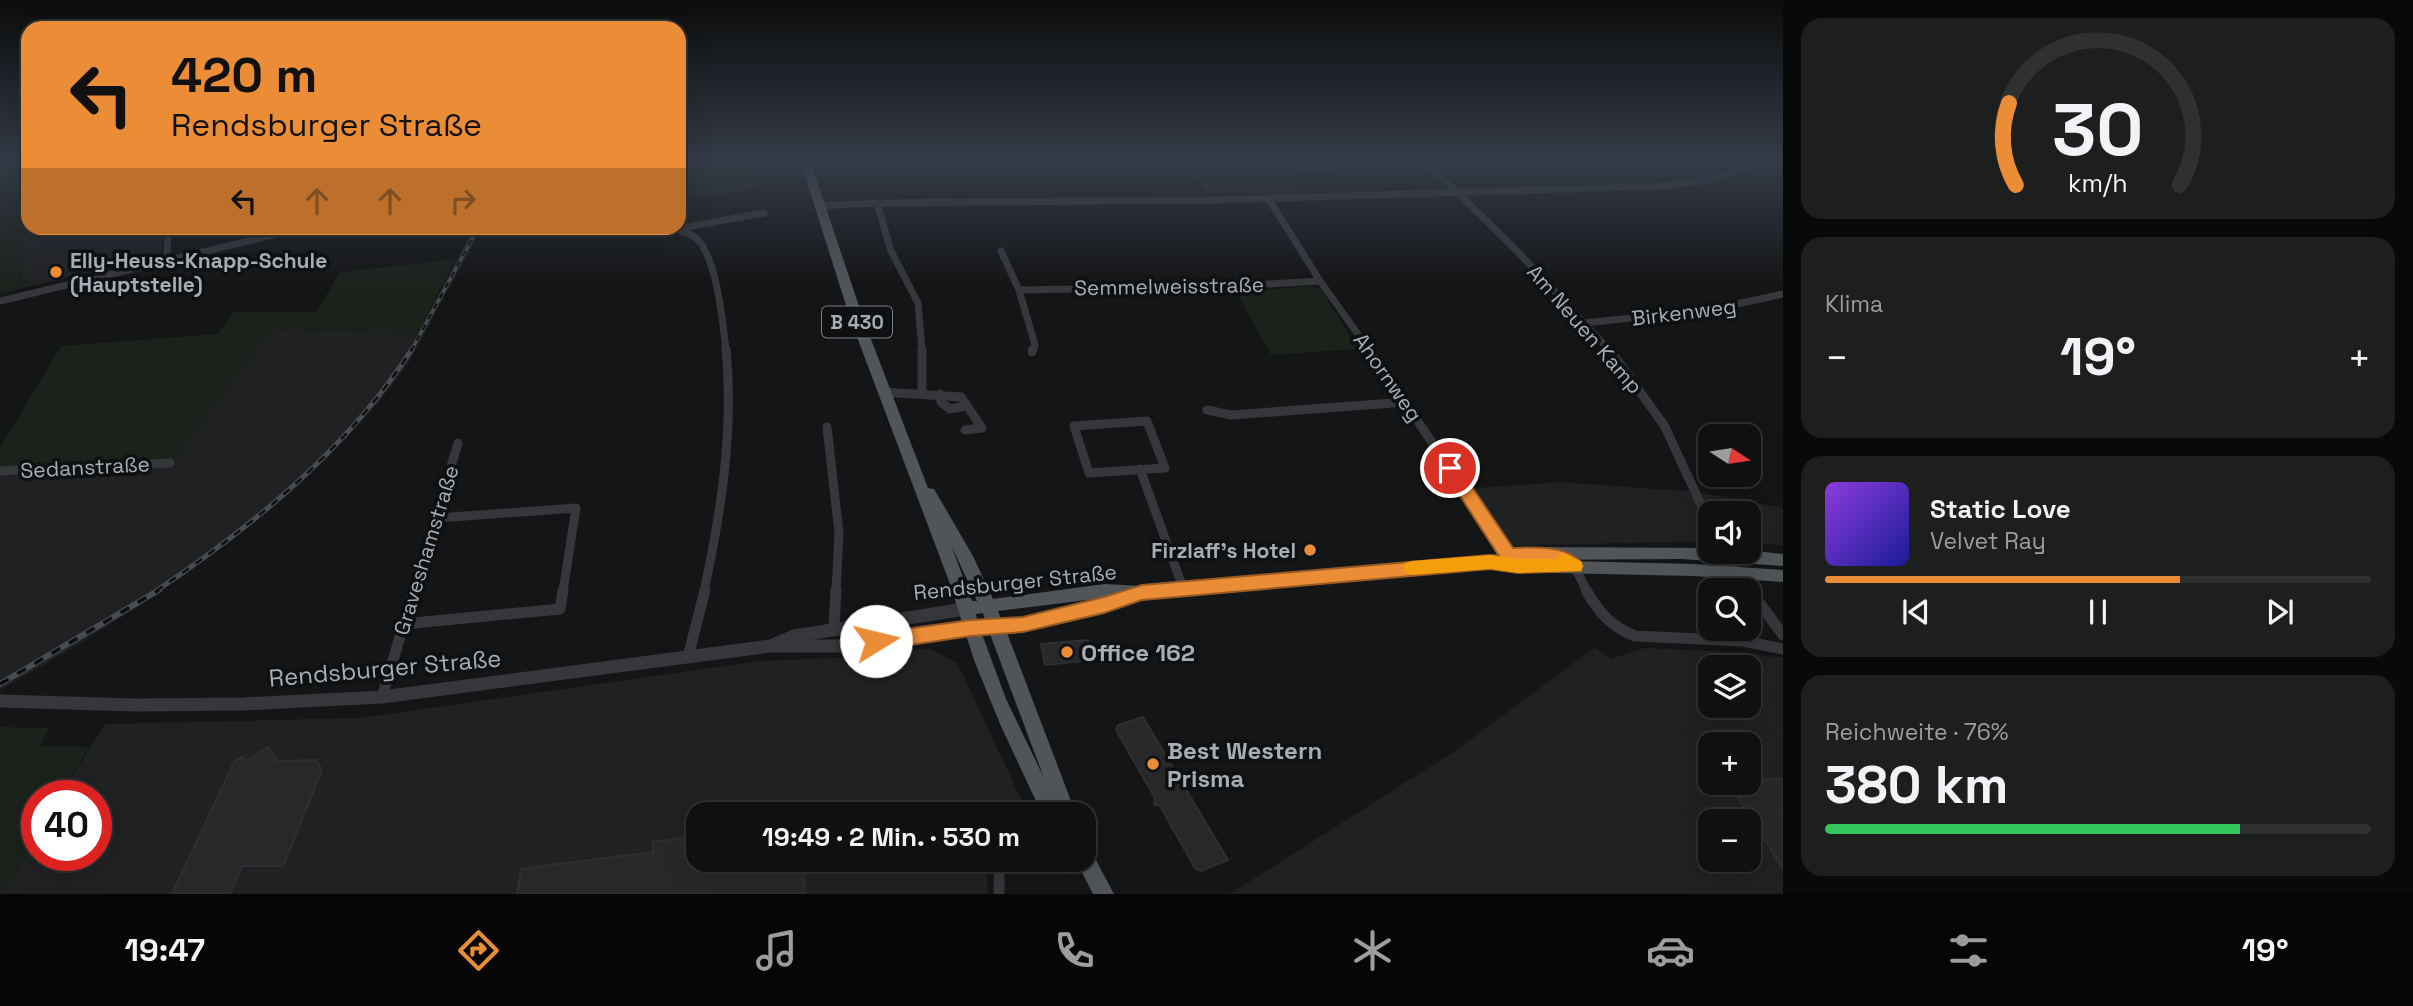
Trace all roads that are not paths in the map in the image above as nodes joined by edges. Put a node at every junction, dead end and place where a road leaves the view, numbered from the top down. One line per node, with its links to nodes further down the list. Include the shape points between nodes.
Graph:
1 (817, 202): 6 (main road, B 430)
2 (977, 202): 5 (street)
3 (1270, 202): 14 (street, Ahornweg)
4 (1467, 202): 18 (street, Am Neuen Kamp)
5 (877, 203): 6 (street); 21 (street, via 883,234 916,298)
6 (818, 206): 20 (main road, B 430)
7 (764, 213): 8 (street)
8 (686, 227)
9 (686, 234): 57 (street, via 699,240 718,290 729,387 722,483 700,615)
10 (168, 235): 13 (street)
11 (272, 235): 13 (street)
12 (1001, 251): 15 (street)
13 (167, 260): 17 (street)
14 (1320, 281): 15 (street, Semmelweisstraße); 23 (street, Ahornweg)
15 (1019, 290): 19 (street, via 1035,345)
16 (1783, 295): 18 (street, Birkenweg, via 1702,312)
17 (0, 300)
18 (1584, 323): 33 (street, Am Neuen Kamp, via 1613,354 1664,425)
19 (1032, 352)
20 (883, 392): 21 (street); 32 (main road, B 430)
21 (922, 393): 22 (street)
22 (940, 394): 24 (street, via 961,397); 24 (street, via 941,402 950,409)
23 (1407, 402): 25 (street, via 1231,415); 38 (street, Ahornweg)
24 (965, 406): 27 (street, via 982,428)
25 (1207, 410)
26 (827, 427): 52 (street, via 839,533)
27 (965, 430)
28 (458, 443): 34 (street, Graveshamstraße)
29 (170, 463): 31 (street, Sedanstraße)
30 (1140, 469): 30 (street, via 1089,473 1074,426 1147,421 1165,468); 46 (street)
31 (0, 471)
32 (919, 481): 48 (main road, B 430, via 967,559); 49 (main road, B 430)
33 (1699, 501)
34 (437, 518): 50 (street, Graveshamstraße); 50 (street, via 576,508 560,609)
35 (1547, 553): 36 (main road, Rendsburger Straße); 38 (main road, Rendsburger Straße); 43 (street, Rendsburger Straße)
36 (1592, 553): 37 (main road, Rendsburger Straße); 43 (street)
37 (1698, 553)
38 (1508, 555): 41 (main road, Rendsburger Straße)
39 (1761, 557): 40 (main road, Rendsburger Straße)
40 (1783, 559)
41 (1490, 562): 43 (main road, Rendsburger Straße); 46 (main road, Rendsburger Straße)
42 (1732, 564): 44 (street)
43 (1574, 566): 44 (main road, Rendsburger Straße); 56 (street, via 1603,617 1620,631 1636,636 1743,640)
44 (1737, 572): 45 (main road, Rendsburger Straße); 54 (street)
45 (1783, 576)
46 (1183, 589): 47 (main road, Rendsburger Straße)
47 (1142, 593): 48 (main road, Rendsburger Straße, via 1104,591); 51 (main road, Rendsburger Straße, via 1023,625)
48 (988, 606): 49 (main road, Rendsburger Straße); 51 (main road, B 430)
49 (965, 609): 52 (street, Rendsburger Straße); 53 (main road, B 430)
50 (403, 624): 58 (street, Graveshamstraße)
51 (995, 627): 53 (main road, Rendsburger Straße); 61 (main road, B 430)
52 (834, 628): 55 (street, Rendsburger Straße)
53 (971, 628): 55 (street, Rendsburger Straße, via 849,646); 60 (main road, B 430, via 1012,730)
54 (1783, 635)
55 (771, 646): 57 (street, Rendsburger Straße)
56 (1783, 649)
57 (688, 657): 58 (street, Rendsburger Straße)
58 (382, 697): 59 (street, Rendsburger Straße, via 190,705)
59 (0, 701)
60 (1048, 802)
61 (1062, 802)
62 (999, 872): 64 (street)
63 (1092, 872): 65 (main road)
64 (999, 894)
65 (1104, 894)

